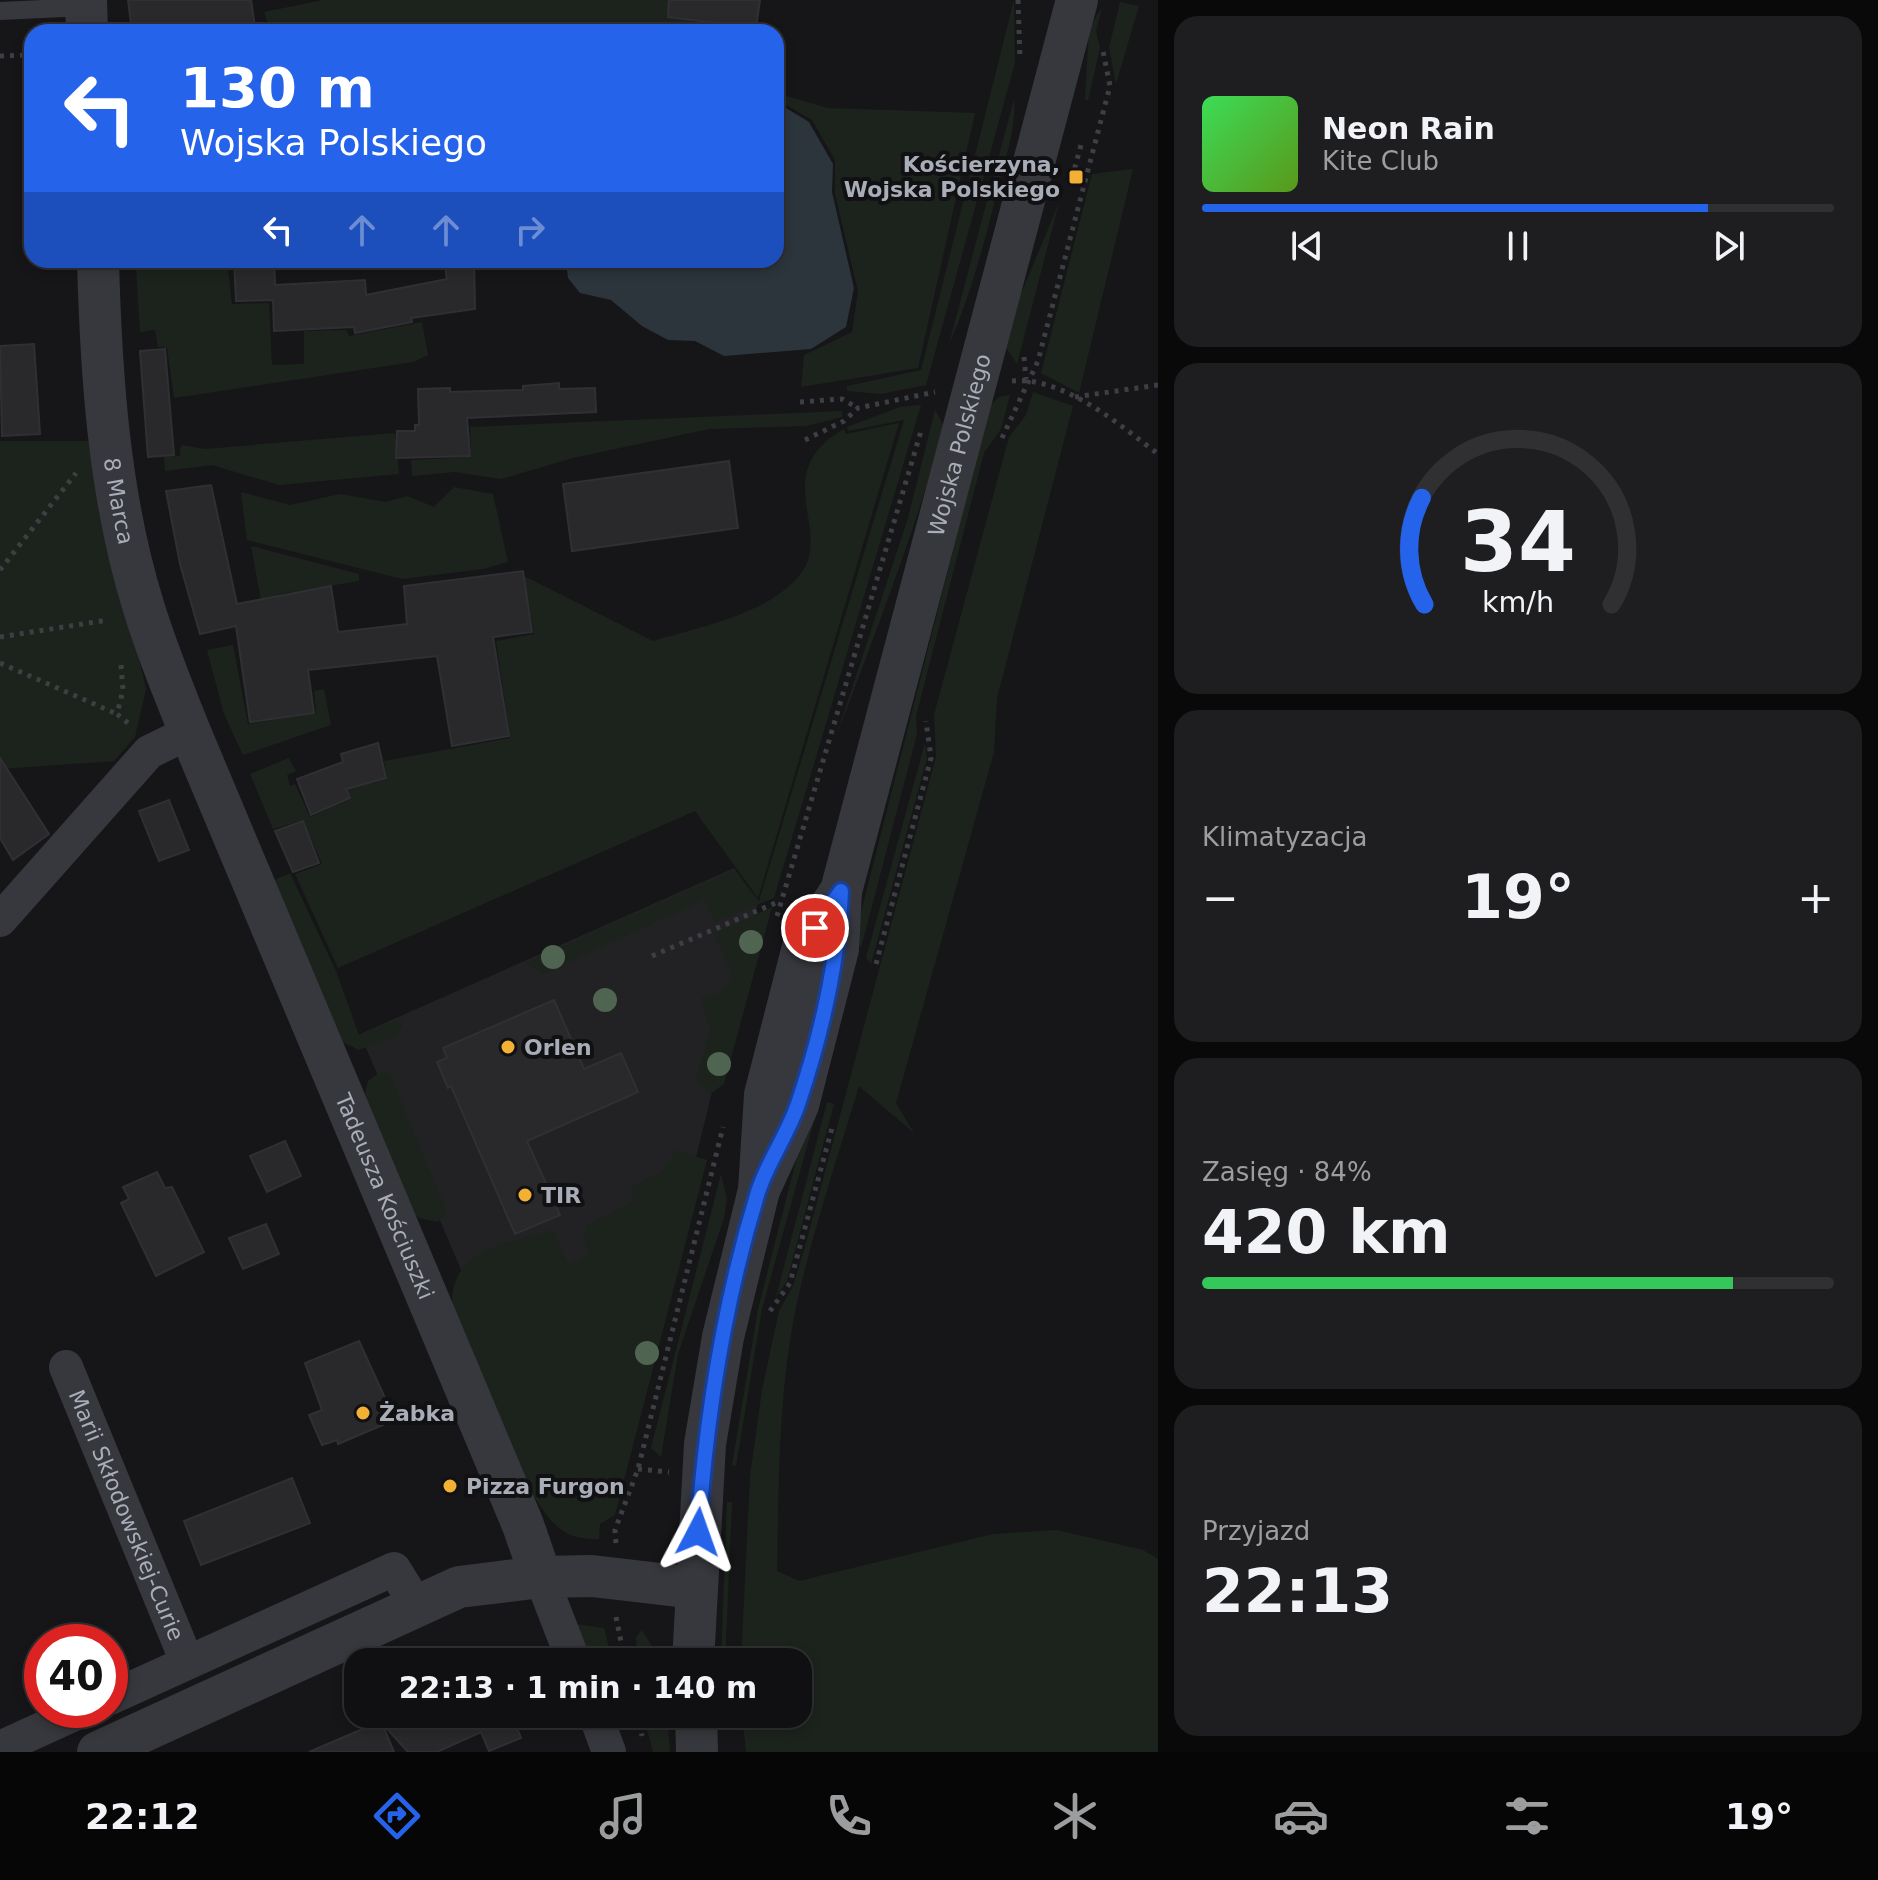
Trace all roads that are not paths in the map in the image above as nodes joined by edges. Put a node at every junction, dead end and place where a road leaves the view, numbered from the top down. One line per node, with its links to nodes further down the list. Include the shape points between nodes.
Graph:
1 (1077, 0): 9 (street, Wojska Polskiego, via 841,891 803,947 765,1095 759,1190 707,1428)
2 (0, 11): 3 (lane)
3 (86, 13)
4 (98, 268): 5 (street, 8 Marca, via 117,485 142,602)
5 (190, 732): 6 (street, via 149,752); 8 (street, Tadeusza Kościuszki)
6 (0, 920)
7 (66, 1367): 13 (street, Marii Skłodowskiej-Curie)
8 (541, 1577): 9 (street, via 616,1576); 10 (street, via 459,1587); 11 (street, Tadeusza Kościuszki)
9 (695, 1588): 12 (street)
10 (417, 1606): 13 (street, Marii Skłodowskiej-Curie, via 394,1569); 19 (street)
11 (569, 1648)
12 (693, 1648)
13 (187, 1662): 14 (street, Marii Skłodowskiej-Curie)
14 (128, 1690)
15 (44, 1728): 18 (street)
16 (600, 1728): 20 (street)
17 (696, 1728): 21 (street)
18 (0, 1748)
19 (98, 1752)
20 (609, 1752)
21 (697, 1752)

